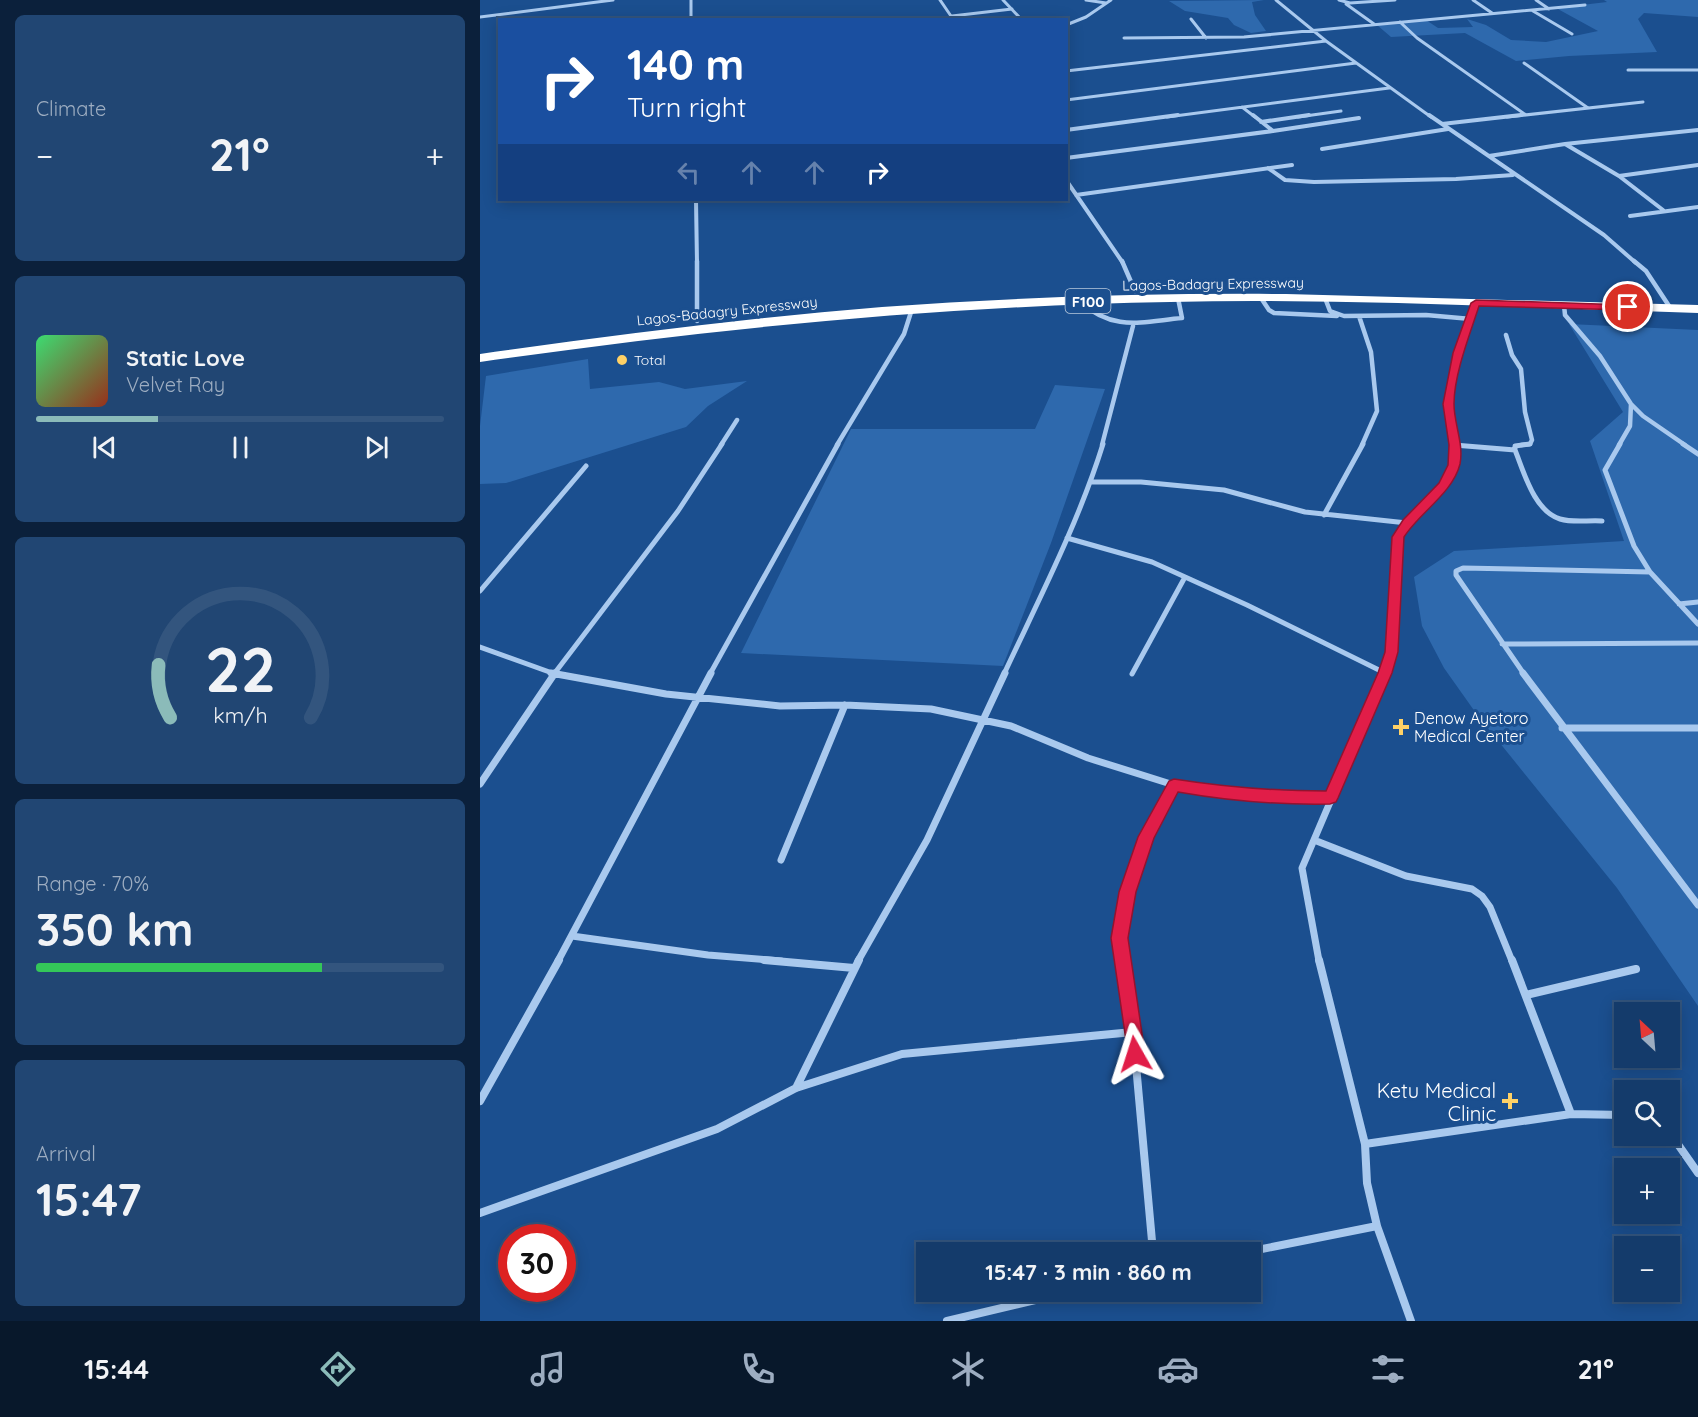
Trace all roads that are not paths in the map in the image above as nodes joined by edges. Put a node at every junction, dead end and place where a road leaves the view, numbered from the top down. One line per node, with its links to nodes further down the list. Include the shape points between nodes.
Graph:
1 (613, 0): 19 (street)
2 (691, 0): 20 (street)
3 (940, 0): 21 (street)
4 (1003, 0): 15 (street)
5 (1086, 0): 12 (street)
6 (1111, 0): 12 (street)
7 (1276, 0): 27 (street)
8 (1339, 0): 13 (street)
9 (1395, 0): 13 (street)
10 (1473, 0): 18 (street)
11 (1536, 0): 16 (street)
12 (1106, 3): 25 (street)
13 (1345, 3): 26 (street)
14 (1585, 5): 16 (street)
15 (1012, 9): 21 (street); 22 (street)
16 (1549, 9): 17 (street)
17 (1533, 11): 18 (street); 28 (street)
18 (1492, 14): 24 (street)
19 (480, 17)
20 (691, 18)
21 (953, 18)
22 (1020, 18)
23 (1191, 19): 30 (street)
24 (1400, 22): 26 (street); 43 (street)
25 (1068, 24)
26 (1375, 24): 27 (street)
27 (1313, 29): 30 (street); 31 (street)
28 (1572, 34)
29 (1124, 38): 30 (street)
30 (1206, 38)
31 (1326, 41): 32 (street); 36 (street)
32 (1356, 63): 37 (street); 38 (street)
33 (1524, 63): 41 (street)
34 (1628, 70): 35 (street)
35 (1698, 70)
36 (1068, 71)
37 (1389, 88): 40 (street); 46 (street)
38 (1068, 100)
39 (1643, 102): 41 (street)
40 (1242, 107): 45 (street); 48 (street)
41 (1589, 108): 43 (street)
42 (1341, 111): 45 (street)
43 (1526, 115): 46 (street)
44 (1359, 118): 50 (street)
45 (1261, 122): 50 (street)
46 (1442, 124): 47 (street)
47 (1448, 129): 52 (street); 53 (street)
48 (1068, 130)
49 (1698, 130): 51 (street)
50 (1272, 131): 54 (street)
51 (1565, 144): 53 (street); 59 (street)
52 (1322, 149)
53 (1488, 156): 58 (street)
54 (1068, 158)
55 (1292, 165): 57 (street)
56 (1698, 165): 59 (street)
57 (1268, 168): 58 (street, via 1285,180 1314,182); 61 (street)
58 (1513, 175): 74 (street, via 1604,235 1646,271)
59 (1619, 176): 64 (street)
60 (1068, 183): 61 (street)
61 (1076, 195): 66 (street, via 1122,258)
62 (696, 201): 80 (street)
63 (1698, 207): 64 (street)
64 (1663, 210): 65 (street)
65 (1630, 216)
66 (1135, 291): 74 (highway, Lagos-Badagry Expressway / F100, via 1367,292); 80 (highway, Lagos-Badagry Expressway / F100, via 989,296)
67 (1178, 298): 68 (highway, Lagos-Badagry Expressway / F100); 70 (highway, Lagos-Badagry Expressway / F100); 81 (street, via 1182,318 1149,320)
68 (1262, 298): 69 (highway, Lagos-Badagry Expressway / F100); 77 (street, via 1274,313)
69 (1325, 298): 72 (highway, Lagos-Badagry Expressway / F100); 77 (street, via 1330,311)
70 (1079, 301): 75 (highway, Lagos-Badagry Expressway / F100); 81 (street, via 1102,318)
71 (1698, 302): 74 (highway, Lagos-Badagry Expressway / F100)
72 (1476, 303): 73 (highway, Lagos-Badagry Expressway / F100); 79 (street)
73 (1564, 305): 74 (highway, Lagos-Badagry Expressway / F100); 85 (street, via 1565,315 1595,348)
74 (1668, 305): 76 (highway, Lagos-Badagry Expressway / F100)
75 (912, 309): 84 (highway, Lagos-Badagry Expressway / F100, via 680,331); 108 (street, via 904,334 825,467)
76 (1698, 309)
77 (1344, 316): 78 (street)
78 (1359, 316): 79 (street); 92 (street, via 1371,352 1377,411 1357,457)
79 (1471, 319): 87 (street, via 1458,353 1449,404)
80 (697, 321): 83 (highway, Lagos-Badagry Expressway / F100)
81 (1133, 326): 91 (street)
82 (1506, 335): 88 (street, via 1521,369 1532,440 1530,444 1515,446)
83 (480, 350)
84 (480, 358)
85 (1631, 404): 89 (street); 96 (street, via 1630,426 1605,470 1634,546)
86 (737, 420): 106 (street, via 678,511)
87 (1454, 445): 88 (street); 94 (street, via 1454,465 1444,484)
88 (1515, 450): 93 (street, via 1539,504 1550,514 1561,519)
89 (1698, 454)
90 (586, 466): 98 (street)
91 (1091, 482): 92 (street, via 1141,482 1224,490); 95 (street)
92 (1324, 515): 94 (street)
93 (1602, 521)
94 (1407, 523): 105 (street, via 1398,537 1391,652)
95 (1067, 538): 97 (street, via 1152,562); 110 (street)
96 (1650, 572): 100 (street); 103 (street, via 1459,569 1456,575)
97 (1185, 577): 105 (street); 107 (street)
98 (480, 591)
99 (1698, 602): 100 (street)
100 (1679, 604): 101 (street)
101 (1698, 624)
102 (1698, 643): 103 (street)
103 (1502, 644): 111 (street)
104 (480, 647): 106 (street)
105 (1385, 673): 115 (street)
106 (554, 674): 108 (street); 113 (street)
107 (1132, 674)
108 (698, 697): 109 (street, via 780,705); 119 (street)
109 (845, 705): 110 (street, via 931,709); 117 (street)
110 (983, 719): 114 (street); 120 (street, via 927,840)
111 (1562, 728): 112 (street); 118 (street)
112 (1698, 728)
113 (480, 784)
114 (1174, 785): 115 (street, via 1276,798); 123 (street, via 1146,837 1128,892 1119,938)
115 (1330, 798): 116 (street)
116 (1314, 840): 122 (street, via 1406,876 1459,885 1482,896); 128 (street, via 1302,868 1314,940)
117 (781, 860)
118 (1698, 905)
119 (572, 936): 120 (street, via 708,955); 125 (street)
120 (854, 968): 124 (street)
121 (1636, 969): 122 (street)
122 (1526, 995): 126 (street)
123 (1133, 1032): 124 (street, via 902,1054); 133 (street)
124 (796, 1088): 131 (street, via 717,1130)
125 (480, 1101)
126 (1571, 1114): 127 (street); 128 (street)
127 (1614, 1115)
128 (1365, 1144): 132 (street, via 1367,1183)
129 (1679, 1146): 130 (street)
130 (1698, 1173)
131 (480, 1214)
132 (1377, 1226): 134 (street); 137 (street)
133 (1152, 1242)
134 (1261, 1249)
135 (1027, 1302): 136 (street)
136 (947, 1321)
137 (1411, 1321)

